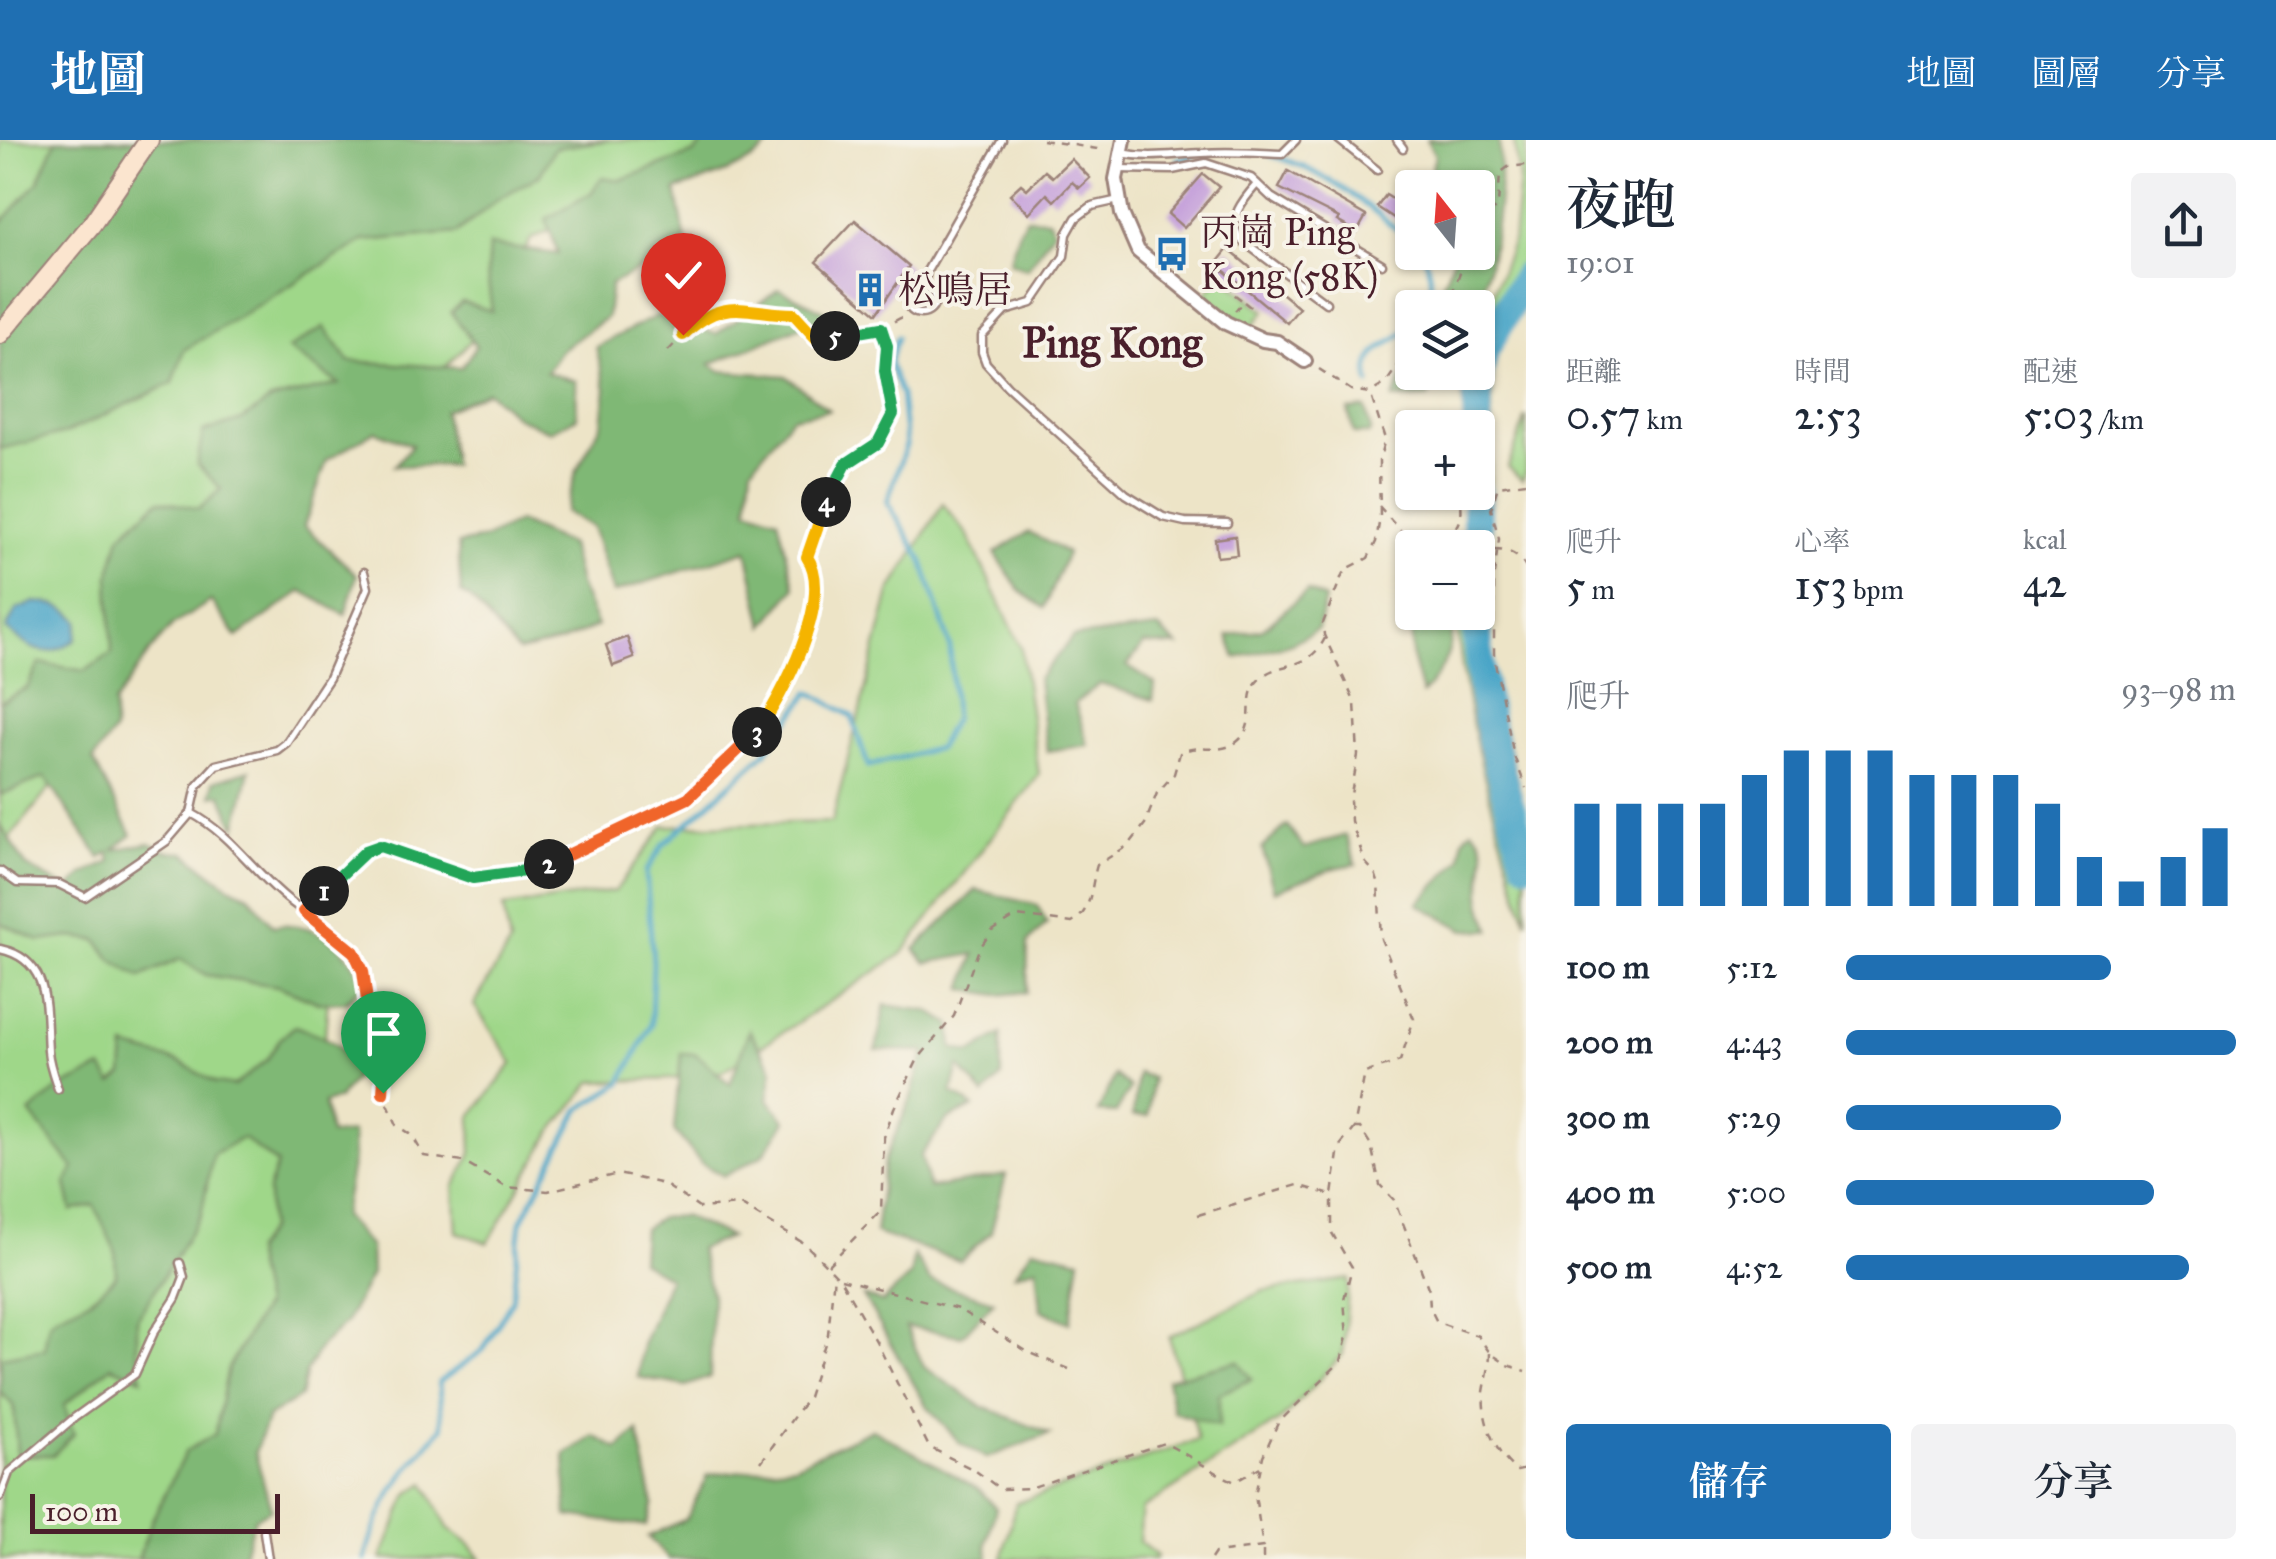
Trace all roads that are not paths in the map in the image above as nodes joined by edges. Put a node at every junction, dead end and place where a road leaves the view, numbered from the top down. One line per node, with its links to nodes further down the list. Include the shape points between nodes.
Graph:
1 (149, 140): 15 (main road, via 92,224)
2 (1002, 140): 13 (lane)
3 (1296, 140): 6 (lane, via 1282,154 1174,157)
4 (1339, 140): 9 (lane)
5 (1397, 140): 7 (lane)
6 (1122, 146): 8 (street)
7 (1403, 148)
8 (1117, 169): 10 (lane, via 1206,164); 11 (street)
9 (1377, 170)
10 (1258, 184): 12 (lane); 14 (lane, via 1238,208 1235,232)
11 (1119, 200): 16 (street, via 1138,251 1226,323); 17 (lane, via 1076,218 1064,256 1032,303 1004,310 982,336 982,352 1007,386 1126,494 1163,516)
12 (1382, 264)
13 (924, 286): 13 (lane, via 935,300 921,314 908,298)
14 (1326, 303)
15 (0, 334)
16 (1305, 360)
17 (1228, 522)
18 (364, 572): 19 (lane, via 368,588 329,678 286,743 216,765 197,786)
19 (191, 813): 21 (lane, via 167,841 85,897 58,884 17,883); 22 (lane, via 226,835)
20 (441, 868): 22 (lane, via 374,847)
21 (0, 871)
22 (304, 911): 24 (lane, via 354,952)
23 (0, 949): 25 (lane, via 26,958 42,980 48,1056)
24 (368, 1008)
25 (58, 1089)
26 (180, 1263): 27 (lane, via 184,1277 176,1298 135,1374 9,1473)
27 (0, 1496)
28 (264, 1532): 29 (lane)
29 (268, 1559)

